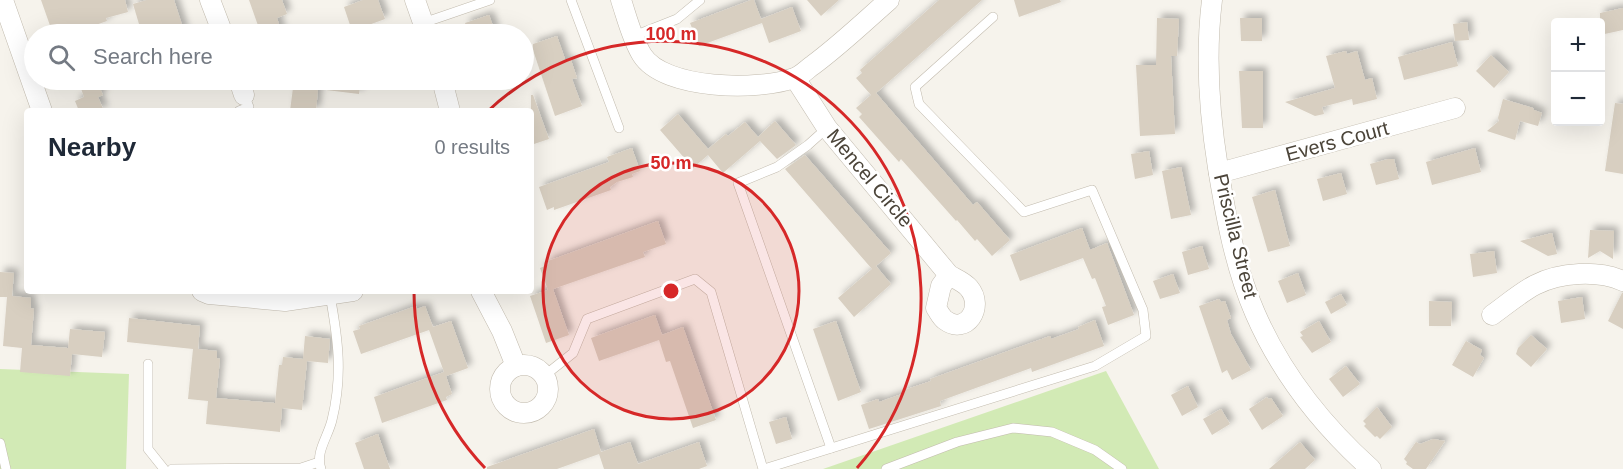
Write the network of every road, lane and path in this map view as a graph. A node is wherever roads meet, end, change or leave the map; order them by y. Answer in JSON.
{"nodes":[{"id":1,"x":3,"y":0,"type":"edge"},
{"id":2,"x":210,"y":0,"type":"edge"},
{"id":3,"x":415,"y":0,"type":"edge"},
{"id":4,"x":490,"y":0,"type":"edge"},
{"id":5,"x":571,"y":0,"type":"edge"},
{"id":6,"x":621,"y":0,"type":"edge"},
{"id":7,"x":700,"y":0,"type":"edge"},
{"id":8,"x":890,"y":0,"type":"edge"},
{"id":9,"x":1212,"y":0,"type":"edge"},
{"id":10,"x":993,"y":17,"type":"dead end"},
{"id":11,"x":218,"y":24,"type":"edge"},
{"id":12,"x":423,"y":24,"type":"edge"},
{"id":13,"x":436,"y":24,"type":"edge"},
{"id":14,"x":634,"y":36,"type":"junction"},
{"id":15,"x":24,"y":60,"type":"edge"},
{"id":16,"x":795,"y":78,"type":"junction"},
{"id":17,"x":35,"y":90,"type":"edge"},
{"id":18,"x":445,"y":90,"type":"edge"},
{"id":19,"x":41,"y":108,"type":"edge"},
{"id":20,"x":449,"y":108,"type":"edge"},
{"id":21,"x":1455,"y":108,"type":"dead end"},
{"id":22,"x":619,"y":128,"type":"dead end"},
{"id":23,"x":827,"y":128,"type":"junction"},
{"id":24,"x":1219,"y":174,"type":"junction"},
{"id":25,"x":949,"y":275,"type":"dead end"},
{"id":26,"x":1623,"y":281,"type":"edge"},
{"id":27,"x":209,"y":294,"type":"edge"},
{"id":28,"x":336,"y":294,"type":"edge"},
{"id":29,"x":483,"y":294,"type":"edge"},
{"id":30,"x":330,"y":295,"type":"junction"},
{"id":31,"x":1492,"y":315,"type":"dead end"},
{"id":32,"x":148,"y":364,"type":"dead end"},
{"id":33,"x":516,"y":366,"type":"junction"},
{"id":34,"x":544,"y":376,"type":"junction"},
{"id":35,"x":0,"y":443,"type":"edge"},
{"id":36,"x":831,"y":448,"type":"junction"},
{"id":37,"x":320,"y":465,"type":"edge"},
{"id":38,"x":6,"y":469,"type":"edge"},
{"id":39,"x":164,"y":469,"type":"edge"},
{"id":40,"x":172,"y":469,"type":"edge"},
{"id":41,"x":764,"y":469,"type":"edge"},
{"id":42,"x":886,"y":469,"type":"edge"},
{"id":43,"x":1122,"y":469,"type":"edge"},
{"id":44,"x":1371,"y":469,"type":"edge"}],
"edges":[{"from":1,"to":15,"type":"street"},
{"from":2,"to":11,"type":"street"},
{"from":3,"to":12,"type":"street"},
{"from":4,"to":13,"type":"lane"},
{"from":5,"to":22,"type":"lane"},
{"from":6,"to":14,"type":"street"},
{"from":7,"to":14,"type":"lane"},
{"from":8,"to":16,"type":"street"},
{"from":9,"to":24,"type":"street","name":"Priscilla Street"},
{"from":10,"to":36,"type":"lane"},
{"from":14,"to":16,"type":"street"},
{"from":16,"to":23,"type":"street","name":"Mencel Circle"},
{"from":17,"to":19,"type":"street"},
{"from":18,"to":20,"type":"street"},
{"from":21,"to":24,"type":"street","name":"Evers Court"},
{"from":23,"to":25,"type":"street","name":"Mencel Circle"},
{"from":23,"to":36,"type":"lane"},
{"from":24,"to":44,"type":"street","name":"Priscilla Street"},
{"from":26,"to":31,"type":"street"},
{"from":27,"to":30,"type":"street"},
{"from":28,"to":30,"type":"street"},
{"from":29,"to":33,"type":"street"},
{"from":30,"to":37,"type":"lane"},
{"from":32,"to":39,"type":"lane"},
{"from":33,"to":34,"type":"street"},
{"from":33,"to":34,"type":"street"},
{"from":34,"to":41,"type":"lane"},
{"from":35,"to":38,"type":"lane"},
{"from":36,"to":41,"type":"lane"},
{"from":37,"to":40,"type":"lane"},
{"from":42,"to":43,"type":"lane"}]}
